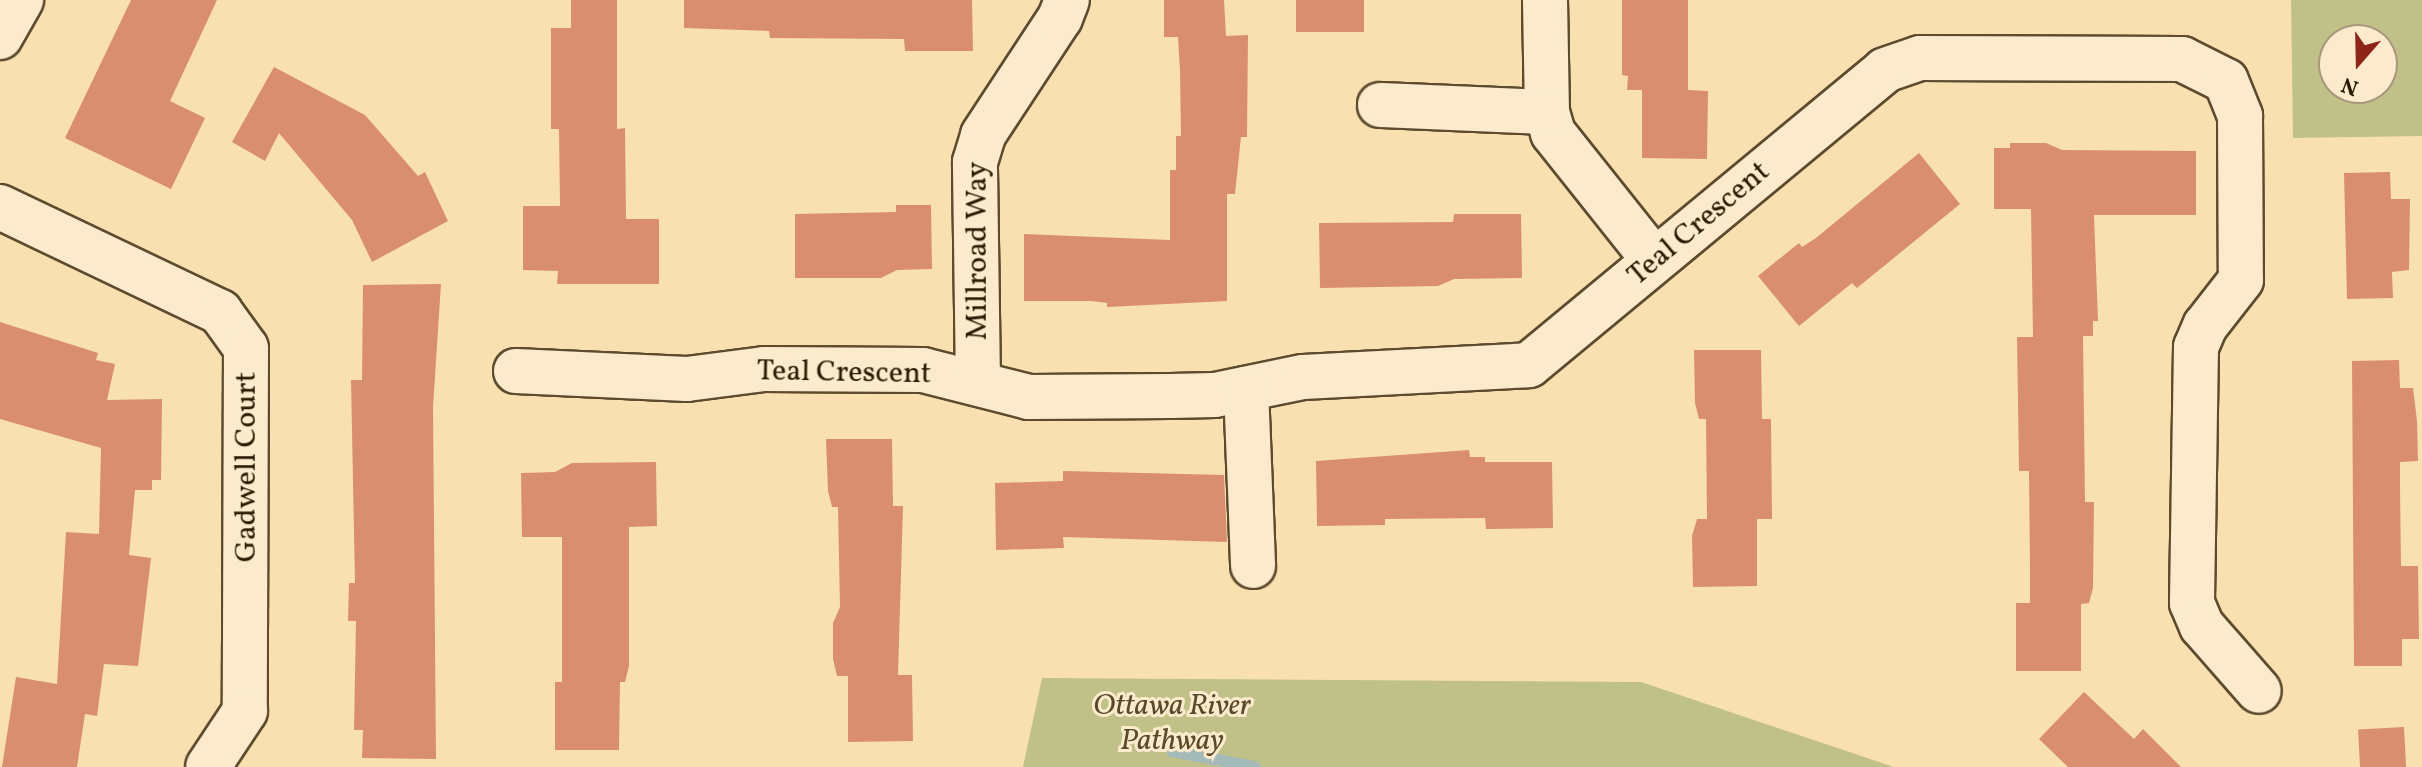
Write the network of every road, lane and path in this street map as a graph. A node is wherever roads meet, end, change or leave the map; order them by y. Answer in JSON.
{"nodes":[{"id":1,"x":21,"y":0,"type":"edge"},
{"id":2,"x":1067,"y":0,"type":"edge"},
{"id":3,"x":1545,"y":0,"type":"edge"},
{"id":4,"x":0,"y":37,"type":"edge"},
{"id":5,"x":1380,"y":105,"type":"dead end"},
{"id":6,"x":1547,"y":112,"type":"junction"},
{"id":7,"x":0,"y":207,"type":"edge"},
{"id":8,"x":1654,"y":260,"type":"junction"},
{"id":9,"x":516,"y":371,"type":"dead end"},
{"id":10,"x":978,"y":383,"type":"junction"},
{"id":11,"x":1246,"y":389,"type":"junction"},
{"id":12,"x":1253,"y":566,"type":"dead end"},
{"id":13,"x":2259,"y":691,"type":"dead end"},
{"id":14,"x":208,"y":767,"type":"edge"}],
"edges":[{"from":1,"to":4,"type":"street"},
{"from":2,"to":10,"type":"street","name":"Millroad Way"},
{"from":3,"to":6,"type":"street"},
{"from":5,"to":6,"type":"street"},
{"from":6,"to":8,"type":"street"},
{"from":7,"to":14,"type":"street","name":"Gadwell Court"},
{"from":8,"to":11,"type":"street","name":"Teal Crescent"},
{"from":8,"to":13,"type":"street","name":"Teal Crescent"},
{"from":9,"to":10,"type":"street","name":"Teal Crescent"},
{"from":10,"to":11,"type":"street","name":"Teal Crescent"},
{"from":11,"to":12,"type":"street"}]}
